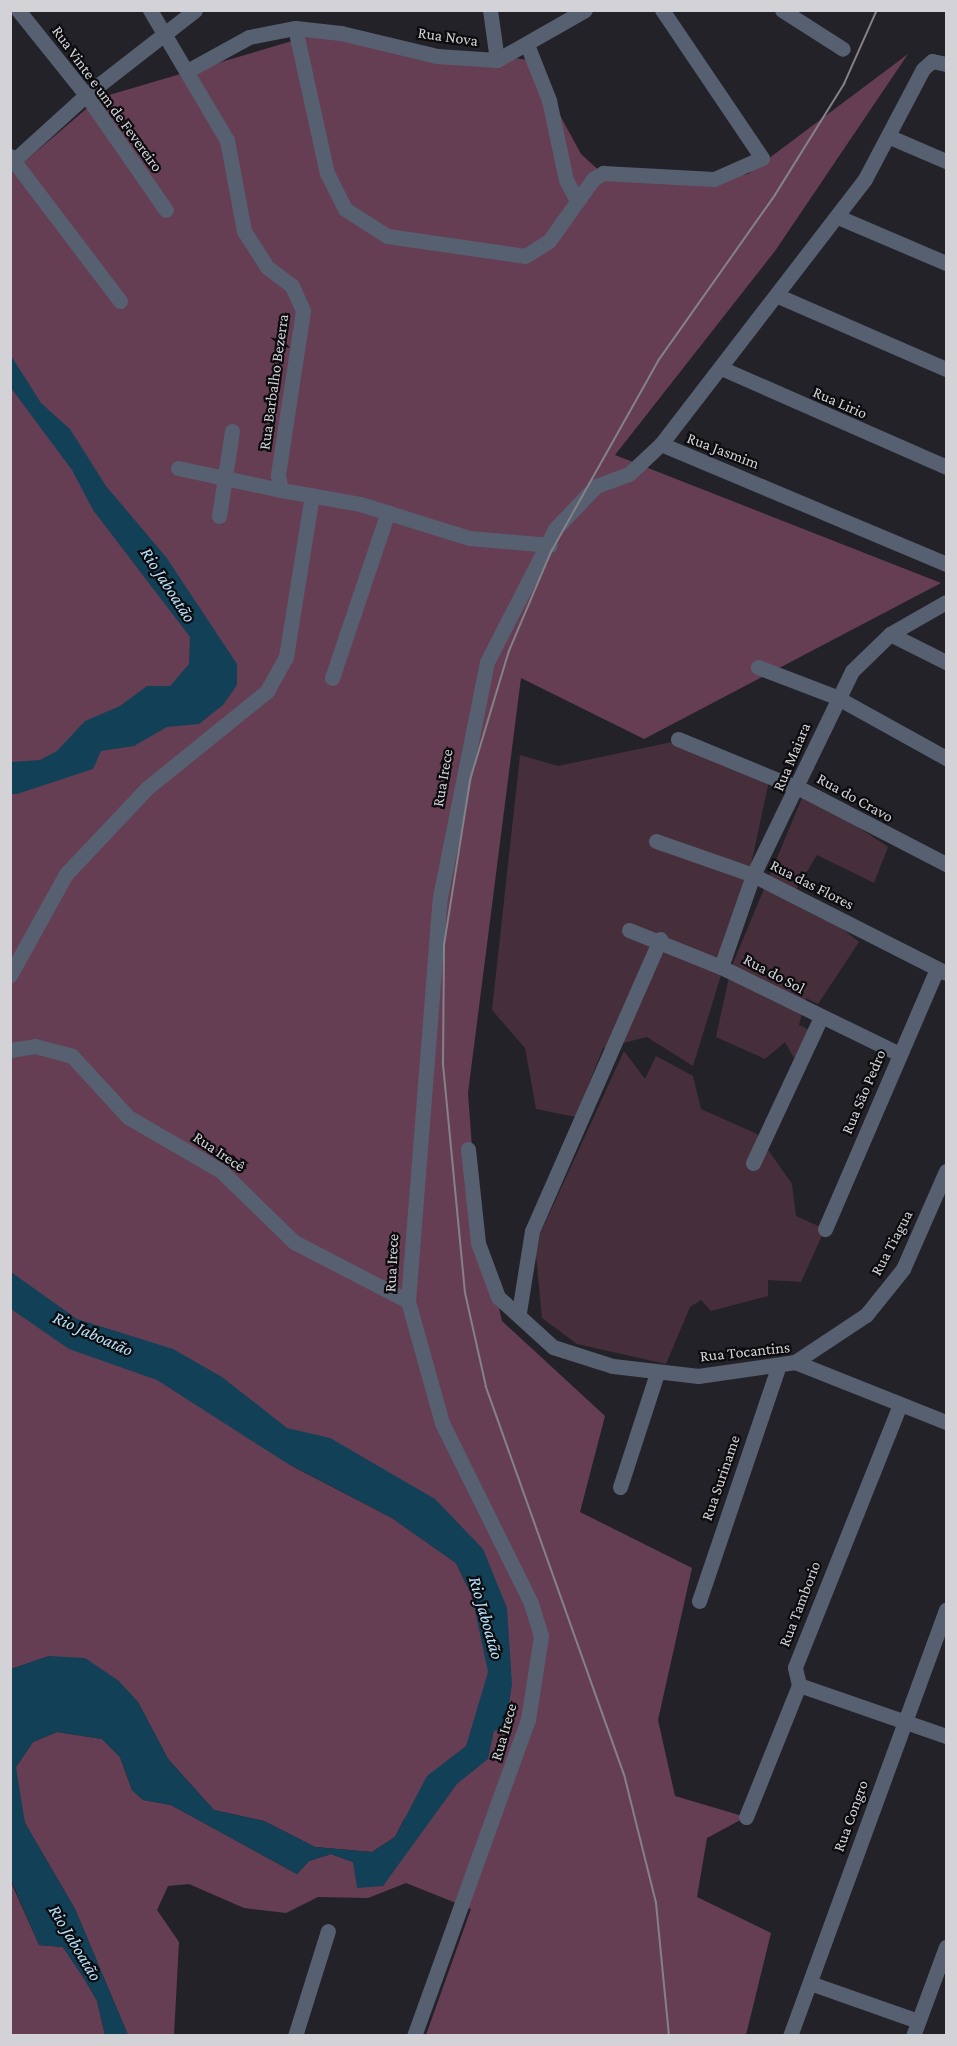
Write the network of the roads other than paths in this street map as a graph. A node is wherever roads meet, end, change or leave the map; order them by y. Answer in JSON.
{"nodes":[{"id":1,"x":18,"y":10,"type":"edge"},
{"id":2,"x":150,"y":10,"type":"edge"},
{"id":3,"x":195,"y":10,"type":"edge"},
{"id":4,"x":490,"y":10,"type":"edge"},
{"id":5,"x":585,"y":10,"type":"edge"},
{"id":6,"x":662,"y":10,"type":"edge"},
{"id":7,"x":782,"y":10,"type":"edge"},
{"id":8,"x":294,"y":28,"type":"junction"},
{"id":9,"x":167,"y":34,"type":"junction"},
{"id":10,"x":528,"y":47,"type":"junction"},
{"id":11,"x":843,"y":50,"type":"dead end"},
{"id":12,"x":497,"y":60,"type":"junction"},
{"id":13,"x":939,"y":62,"type":"edge"},
{"id":14,"x":187,"y":71,"type":"junction"},
{"id":15,"x":86,"y":95,"type":"junction"},
{"id":16,"x":890,"y":137,"type":"junction"},
{"id":17,"x":12,"y":160,"type":"edge"},
{"id":18,"x":946,"y":161,"type":"edge"},
{"id":19,"x":577,"y":201,"type":"junction"},
{"id":20,"x":166,"y":210,"type":"dead end"},
{"id":21,"x":838,"y":217,"type":"junction"},
{"id":22,"x":946,"y":262,"type":"edge"},
{"id":23,"x":776,"y":295,"type":"junction"},
{"id":24,"x":120,"y":301,"type":"dead end"},
{"id":25,"x":721,"y":368,"type":"junction"},
{"id":26,"x":946,"y":369,"type":"edge"},
{"id":27,"x":232,"y":431,"type":"dead end"},
{"id":28,"x":661,"y":444,"type":"junction"},
{"id":29,"x":946,"y":467,"type":"edge"},
{"id":30,"x":178,"y":468,"type":"dead end"},
{"id":31,"x":227,"y":477,"type":"junction"},
{"id":32,"x":281,"y":490,"type":"junction"},
{"id":33,"x":312,"y":495,"type":"junction"},
{"id":34,"x":388,"y":512,"type":"junction"},
{"id":35,"x":219,"y":516,"type":"dead end"},
{"id":36,"x":550,"y":545,"type":"junction"},
{"id":37,"x":946,"y":564,"type":"edge"},
{"id":38,"x":946,"y":602,"type":"edge"},
{"id":39,"x":890,"y":634,"type":"junction"},
{"id":40,"x":946,"y":662,"type":"edge"},
{"id":41,"x":758,"y":667,"type":"dead end"},
{"id":42,"x":332,"y":678,"type":"dead end"},
{"id":43,"x":836,"y":697,"type":"junction"},
{"id":44,"x":678,"y":739,"type":"dead end"},
{"id":45,"x":946,"y":758,"type":"edge"},
{"id":46,"x":799,"y":788,"type":"junction"},
{"id":47,"x":656,"y":841,"type":"dead end"},
{"id":48,"x":946,"y":864,"type":"edge"},
{"id":49,"x":753,"y":875,"type":"junction"},
{"id":50,"x":629,"y":930,"type":"dead end"},
{"id":51,"x":660,"y":939,"type":"junction"},
{"id":52,"x":721,"y":967,"type":"junction"},
{"id":53,"x":942,"y":971,"type":"edge"},
{"id":54,"x":10,"y":975,"type":"edge"},
{"id":55,"x":820,"y":1019,"type":"junction"},
{"id":56,"x":10,"y":1050,"type":"edge"},
{"id":57,"x":899,"y":1054,"type":"junction"},
{"id":58,"x":468,"y":1149,"type":"dead end"},
{"id":59,"x":753,"y":1163,"type":"dead end"},
{"id":60,"x":946,"y":1171,"type":"edge"},
{"id":61,"x":825,"y":1229,"type":"dead end"},
{"id":62,"x":408,"y":1301,"type":"junction"},
{"id":63,"x":519,"y":1312,"type":"junction"},
{"id":64,"x":795,"y":1362,"type":"junction"},
{"id":65,"x":778,"y":1367,"type":"junction"},
{"id":66,"x":657,"y":1373,"type":"junction"},
{"id":67,"x":900,"y":1405,"type":"junction"},
{"id":68,"x":946,"y":1422,"type":"edge"},
{"id":69,"x":620,"y":1487,"type":"dead end"},
{"id":70,"x":699,"y":1601,"type":"dead end"},
{"id":71,"x":946,"y":1610,"type":"edge"},
{"id":72,"x":799,"y":1685,"type":"junction"},
{"id":73,"x":904,"y":1721,"type":"junction"},
{"id":74,"x":946,"y":1736,"type":"edge"},
{"id":75,"x":746,"y":1817,"type":"dead end"},
{"id":76,"x":328,"y":1931,"type":"dead end"},
{"id":77,"x":946,"y":1947,"type":"edge"},
{"id":78,"x":810,"y":1983,"type":"junction"},
{"id":79,"x":915,"y":2028,"type":"edge"},
{"id":80,"x":295,"y":2036,"type":"edge"},
{"id":81,"x":414,"y":2036,"type":"edge"},
{"id":82,"x":790,"y":2036,"type":"edge"}],
"edges":[{"from":1,"to":15,"type":"street","name":"Rua Vinte e um de Fevereiro"},
{"from":2,"to":9,"type":"street","name":"Rua Barbalho Bezerra"},
{"from":3,"to":9,"type":"street"},
{"from":4,"to":12,"type":"street"},
{"from":5,"to":10,"type":"street","name":"Rua Nova"},
{"from":6,"to":19,"type":"street"},
{"from":7,"to":11,"type":"street"},
{"from":8,"to":12,"type":"street","name":"Rua Nova"},
{"from":8,"to":14,"type":"street","name":"Rua Nova"},
{"from":8,"to":19,"type":"street"},
{"from":9,"to":14,"type":"street","name":"Rua Barbalho Bezerra"},
{"from":9,"to":15,"type":"street"},
{"from":10,"to":12,"type":"street","name":"Rua Nova"},
{"from":10,"to":19,"type":"street"},
{"from":13,"to":16,"type":"street","name":"Rua Jasmim"},
{"from":14,"to":32,"type":"street","name":"Rua Barbalho Bezerra"},
{"from":15,"to":17,"type":"street"},
{"from":15,"to":20,"type":"street","name":"Rua Vinte e um de Fevereiro"},
{"from":16,"to":18,"type":"street"},
{"from":16,"to":21,"type":"street","name":"Rua Jasmim"},
{"from":17,"to":24,"type":"street"},
{"from":21,"to":22,"type":"street"},
{"from":21,"to":23,"type":"street","name":"Rua Jasmim"},
{"from":23,"to":25,"type":"street","name":"Rua Jasmim"},
{"from":23,"to":26,"type":"street"},
{"from":25,"to":28,"type":"street","name":"Rua Jasmim"},
{"from":25,"to":29,"type":"street","name":"Rua Lirio"},
{"from":27,"to":31,"type":"street"},
{"from":28,"to":36,"type":"street","name":"Rua Irece"},
{"from":28,"to":37,"type":"street","name":"Rua Jasmim"},
{"from":30,"to":31,"type":"street"},
{"from":31,"to":32,"type":"street"},
{"from":31,"to":35,"type":"street"},
{"from":32,"to":33,"type":"street"},
{"from":33,"to":34,"type":"street"},
{"from":33,"to":54,"type":"street"},
{"from":34,"to":36,"type":"street"},
{"from":34,"to":42,"type":"street"},
{"from":36,"to":62,"type":"street","name":"Rua Irece"},
{"from":38,"to":39,"type":"street","name":"Rua Maiara"},
{"from":39,"to":40,"type":"street"},
{"from":39,"to":43,"type":"street","name":"Rua Maiara"},
{"from":41,"to":43,"type":"street"},
{"from":43,"to":45,"type":"street"},
{"from":43,"to":46,"type":"street","name":"Rua Maiara"},
{"from":44,"to":46,"type":"street","name":"Rua do Cravo"},
{"from":46,"to":48,"type":"street","name":"Rua do Cravo"},
{"from":46,"to":49,"type":"street","name":"Rua Maiara"},
{"from":47,"to":49,"type":"street","name":"Rua das Flores"},
{"from":49,"to":52,"type":"street","name":"Rua Maiara"},
{"from":49,"to":53,"type":"street","name":"Rua das Flores"},
{"from":50,"to":51,"type":"street","name":"Rua do Sol"},
{"from":51,"to":52,"type":"street","name":"Rua do Sol"},
{"from":51,"to":63,"type":"street"},
{"from":52,"to":55,"type":"street","name":"Rua do Sol"},
{"from":53,"to":57,"type":"street","name":"Rua São Pedro"},
{"from":55,"to":57,"type":"street","name":"Rua do Sol"},
{"from":55,"to":59,"type":"street"},
{"from":56,"to":62,"type":"street","name":"Rua Irecê"},
{"from":57,"to":61,"type":"street","name":"Rua São Pedro"},
{"from":58,"to":63,"type":"street","name":"Rua Tocantins"},
{"from":60,"to":64,"type":"street","name":"Rua Tiagua"},
{"from":62,"to":81,"type":"street","name":"Rua Irece"},
{"from":63,"to":66,"type":"street","name":"Rua Tocantins"},
{"from":64,"to":65,"type":"street","name":"Rua Tocantins"},
{"from":64,"to":67,"type":"street","name":"Rua Tocantins"},
{"from":65,"to":66,"type":"street","name":"Rua Tocantins"},
{"from":65,"to":70,"type":"street","name":"Rua Suriname"},
{"from":66,"to":69,"type":"street"},
{"from":67,"to":68,"type":"street","name":"Rua Tocantins"},
{"from":67,"to":72,"type":"street","name":"Rua Tamborio"},
{"from":71,"to":73,"type":"street","name":"Rua Congro"},
{"from":72,"to":73,"type":"street"},
{"from":72,"to":75,"type":"street","name":"Rua Tamborio"},
{"from":73,"to":74,"type":"street"},
{"from":73,"to":78,"type":"street","name":"Rua Congro"},
{"from":76,"to":80,"type":"street"},
{"from":77,"to":79,"type":"street"},
{"from":78,"to":79,"type":"street"},
{"from":78,"to":82,"type":"street","name":"Rua Congro"}]}
